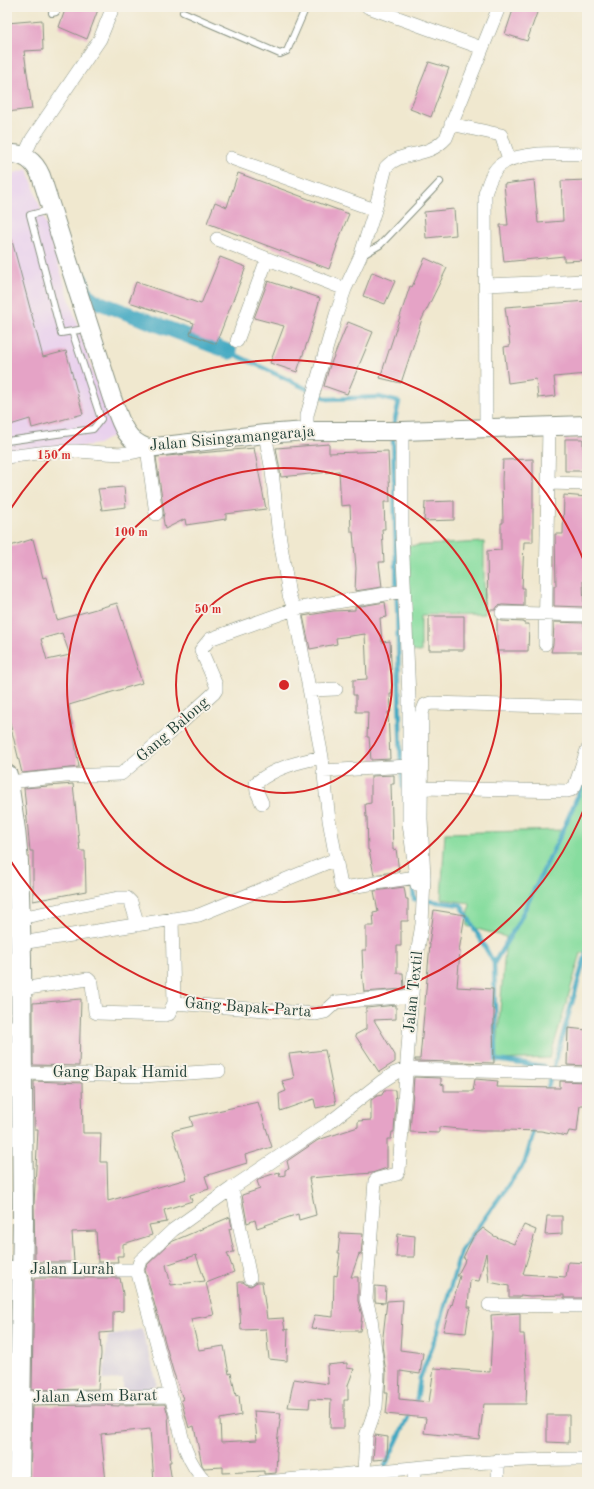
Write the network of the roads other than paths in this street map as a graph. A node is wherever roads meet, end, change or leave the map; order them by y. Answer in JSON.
{"nodes":[{"id":1,"x":59,"y":7,"type":"edge"},
{"id":2,"x":113,"y":7,"type":"edge"},
{"id":3,"x":306,"y":7,"type":"edge"},
{"id":4,"x":499,"y":7,"type":"edge"},
{"id":5,"x":371,"y":8,"type":"edge"},
{"id":6,"x":183,"y":12,"type":"dead end"},
{"id":7,"x":52,"y":13,"type":"dead end"},
{"id":8,"x":482,"y":48,"type":"junction"},
{"id":9,"x":451,"y":124,"type":"junction"},
{"id":10,"x":12,"y":151,"type":"edge"},
{"id":11,"x":587,"y":154,"type":"edge"},
{"id":12,"x":231,"y":158,"type":"dead end"},
{"id":13,"x":509,"y":159,"type":"junction"},
{"id":14,"x":440,"y":182,"type":"dead end"},
{"id":15,"x":52,"y":209,"type":"junction"},
{"id":16,"x":375,"y":210,"type":"junction"},
{"id":17,"x":217,"y":238,"type":"dead end"},
{"id":18,"x":360,"y":257,"type":"junction"},
{"id":19,"x":267,"y":259,"type":"junction"},
{"id":20,"x":587,"y":281,"type":"edge"},
{"id":21,"x":486,"y":285,"type":"junction"},
{"id":22,"x":345,"y":289,"type":"junction"},
{"id":23,"x":89,"y":327,"type":"junction"},
{"id":24,"x":72,"y":331,"type":"junction"},
{"id":25,"x":237,"y":341,"type":"dead end"},
{"id":26,"x":307,"y":423,"type":"junction"},
{"id":27,"x":587,"y":425,"type":"edge"},
{"id":28,"x":549,"y":427,"type":"junction"},
{"id":29,"x":486,"y":428,"type":"junction"},
{"id":30,"x":394,"y":431,"type":"junction"},
{"id":31,"x":266,"y":434,"type":"junction"},
{"id":32,"x":7,"y":441,"type":"edge"},
{"id":33,"x":147,"y":448,"type":"junction"},
{"id":34,"x":7,"y":457,"type":"edge"},
{"id":35,"x":548,"y":483,"type":"junction"},
{"id":36,"x":587,"y":484,"type":"edge"},
{"id":37,"x":156,"y":514,"type":"dead end"},
{"id":38,"x":404,"y":591,"type":"junction"},
{"id":39,"x":294,"y":609,"type":"junction"},
{"id":40,"x":502,"y":613,"type":"dead end"},
{"id":41,"x":545,"y":613,"type":"junction"},
{"id":42,"x":587,"y":615,"type":"edge"},
{"id":43,"x":545,"y":644,"type":"dead end"},
{"id":44,"x":336,"y":689,"type":"dead end"},
{"id":45,"x":310,"y":690,"type":"junction"},
{"id":46,"x":587,"y":707,"type":"edge"},
{"id":47,"x":587,"y":750,"type":"edge"},
{"id":48,"x":322,"y":758,"type":"junction"},
{"id":49,"x":408,"y":766,"type":"junction"},
{"id":50,"x":323,"y":771,"type":"junction"},
{"id":51,"x":8,"y":780,"type":"edge"},
{"id":52,"x":422,"y":788,"type":"junction"},
{"id":53,"x":262,"y":803,"type":"dead end"},
{"id":54,"x":336,"y":859,"type":"junction"},
{"id":55,"x":416,"y":877,"type":"junction"},
{"id":56,"x":422,"y":915,"type":"junction"},
{"id":57,"x":20,"y":918,"type":"junction"},
{"id":58,"x":172,"y":919,"type":"junction"},
{"id":59,"x":138,"y":924,"type":"junction"},
{"id":60,"x":20,"y":943,"type":"junction"},
{"id":61,"x":16,"y":986,"type":"edge"},
{"id":62,"x":412,"y":996,"type":"junction"},
{"id":63,"x":174,"y":1003,"type":"junction"},
{"id":64,"x":14,"y":1027,"type":"edge"},
{"id":65,"x":406,"y":1069,"type":"junction"},
{"id":66,"x":219,"y":1071,"type":"dead end"},
{"id":67,"x":22,"y":1073,"type":"junction"},
{"id":68,"x":587,"y":1074,"type":"edge"},
{"id":69,"x":232,"y":1188,"type":"junction"},
{"id":70,"x":15,"y":1270,"type":"edge"},
{"id":71,"x":137,"y":1270,"type":"junction"},
{"id":72,"x":250,"y":1278,"type":"dead end"},
{"id":73,"x":489,"y":1305,"type":"dead end"},
{"id":74,"x":587,"y":1306,"type":"edge"},
{"id":75,"x":170,"y":1396,"type":"junction"},
{"id":76,"x":14,"y":1398,"type":"edge"},
{"id":77,"x":587,"y":1459,"type":"edge"},
{"id":78,"x":498,"y":1460,"type":"junction"},
{"id":79,"x":414,"y":1468,"type":"junction"},
{"id":80,"x":364,"y":1472,"type":"junction"},
{"id":81,"x":318,"y":1480,"type":"edge"},
{"id":82,"x":19,"y":1482,"type":"edge"},
{"id":83,"x":208,"y":1482,"type":"edge"},
{"id":84,"x":262,"y":1482,"type":"edge"},
{"id":85,"x":414,"y":1482,"type":"edge"},
{"id":86,"x":498,"y":1482,"type":"edge"}],
"edges":[{"from":1,"to":7,"type":"lane"},
{"from":2,"to":10,"type":"street"},
{"from":3,"to":6,"type":"lane"},
{"from":4,"to":8,"type":"street"},
{"from":5,"to":8,"type":"street"},
{"from":8,"to":9,"type":"street"},
{"from":9,"to":13,"type":"street"},
{"from":9,"to":16,"type":"street"},
{"from":10,"to":15,"type":"main road","name":"Jalan Sisingamangaraja"},
{"from":11,"to":13,"type":"street"},
{"from":12,"to":16,"type":"street"},
{"from":13,"to":21,"type":"street"},
{"from":14,"to":18,"type":"lane"},
{"from":15,"to":23,"type":"main road","name":"Jalan Sisingamangaraja"},
{"from":15,"to":24,"type":"lane"},
{"from":16,"to":18,"type":"street"},
{"from":17,"to":19,"type":"street"},
{"from":18,"to":22,"type":"street"},
{"from":19,"to":22,"type":"street"},
{"from":19,"to":25,"type":"street"},
{"from":20,"to":21,"type":"street"},
{"from":21,"to":29,"type":"street"},
{"from":22,"to":26,"type":"street"},
{"from":23,"to":24,"type":"lane"},
{"from":23,"to":33,"type":"main road","name":"Jalan Sisingamangaraja"},
{"from":24,"to":32,"type":"lane"},
{"from":26,"to":30,"type":"main road","name":"Jalan Sisingamangaraja"},
{"from":26,"to":31,"type":"main road","name":"Jalan Sisingamangaraja"},
{"from":27,"to":28,"type":"main road","name":"Jalan Sisingamangaraja"},
{"from":28,"to":29,"type":"main road","name":"Jalan Sisingamangaraja"},
{"from":28,"to":35,"type":"street"},
{"from":29,"to":30,"type":"main road","name":"Jalan Sisingamangaraja"},
{"from":30,"to":38,"type":"street"},
{"from":31,"to":33,"type":"main road","name":"Jalan Sisingamangaraja"},
{"from":31,"to":39,"type":"street"},
{"from":33,"to":34,"type":"street"},
{"from":33,"to":37,"type":"street"},
{"from":35,"to":36,"type":"street"},
{"from":35,"to":41,"type":"street"},
{"from":38,"to":39,"type":"street"},
{"from":38,"to":49,"type":"street"},
{"from":39,"to":45,"type":"street"},
{"from":39,"to":51,"type":"street","name":"Gang Balong"},
{"from":40,"to":41,"type":"street"},
{"from":41,"to":42,"type":"street"},
{"from":41,"to":43,"type":"street"},
{"from":44,"to":45,"type":"street"},
{"from":45,"to":48,"type":"street"},
{"from":46,"to":52,"type":"street","name":"Jalan Textil"},
{"from":47,"to":52,"type":"street"},
{"from":48,"to":50,"type":"street"},
{"from":48,"to":53,"type":"street"},
{"from":49,"to":50,"type":"street"},
{"from":49,"to":55,"type":"street"},
{"from":50,"to":54,"type":"street"},
{"from":51,"to":57,"type":"main road"},
{"from":52,"to":56,"type":"street","name":"Jalan Textil"},
{"from":54,"to":55,"type":"street"},
{"from":54,"to":58,"type":"street"},
{"from":55,"to":56,"type":"street"},
{"from":56,"to":62,"type":"street","name":"Jalan Textil"},
{"from":57,"to":59,"type":"street"},
{"from":57,"to":60,"type":"main road"},
{"from":58,"to":59,"type":"street"},
{"from":58,"to":63,"type":"street"},
{"from":59,"to":60,"type":"street"},
{"from":60,"to":61,"type":"main road"},
{"from":61,"to":63,"type":"street","name":"Gang Bapak Parta"},
{"from":61,"to":64,"type":"main road"},
{"from":62,"to":63,"type":"street","name":"Gang Bapak Parta"},
{"from":62,"to":65,"type":"street","name":"Jalan Textil"},
{"from":64,"to":67,"type":"main road"},
{"from":65,"to":68,"type":"street"},
{"from":65,"to":69,"type":"street"},
{"from":65,"to":80,"type":"street","name":"Jalan Textil"},
{"from":66,"to":67,"type":"street","name":"Gang Bapak Hamid"},
{"from":67,"to":70,"type":"main road"},
{"from":69,"to":71,"type":"street"},
{"from":69,"to":72,"type":"street"},
{"from":70,"to":71,"type":"street","name":"Jalan Lurah"},
{"from":70,"to":76,"type":"main road"},
{"from":71,"to":75,"type":"street"},
{"from":73,"to":74,"type":"street"},
{"from":75,"to":76,"type":"street","name":"Jalan Asem Barat"},
{"from":75,"to":83,"type":"street"},
{"from":76,"to":82,"type":"main road"},
{"from":77,"to":78,"type":"street"},
{"from":78,"to":79,"type":"street"},
{"from":78,"to":86,"type":"street"},
{"from":79,"to":80,"type":"street"},
{"from":79,"to":85,"type":"street"},
{"from":80,"to":81,"type":"street"},
{"from":81,"to":84,"type":"street"}]}
